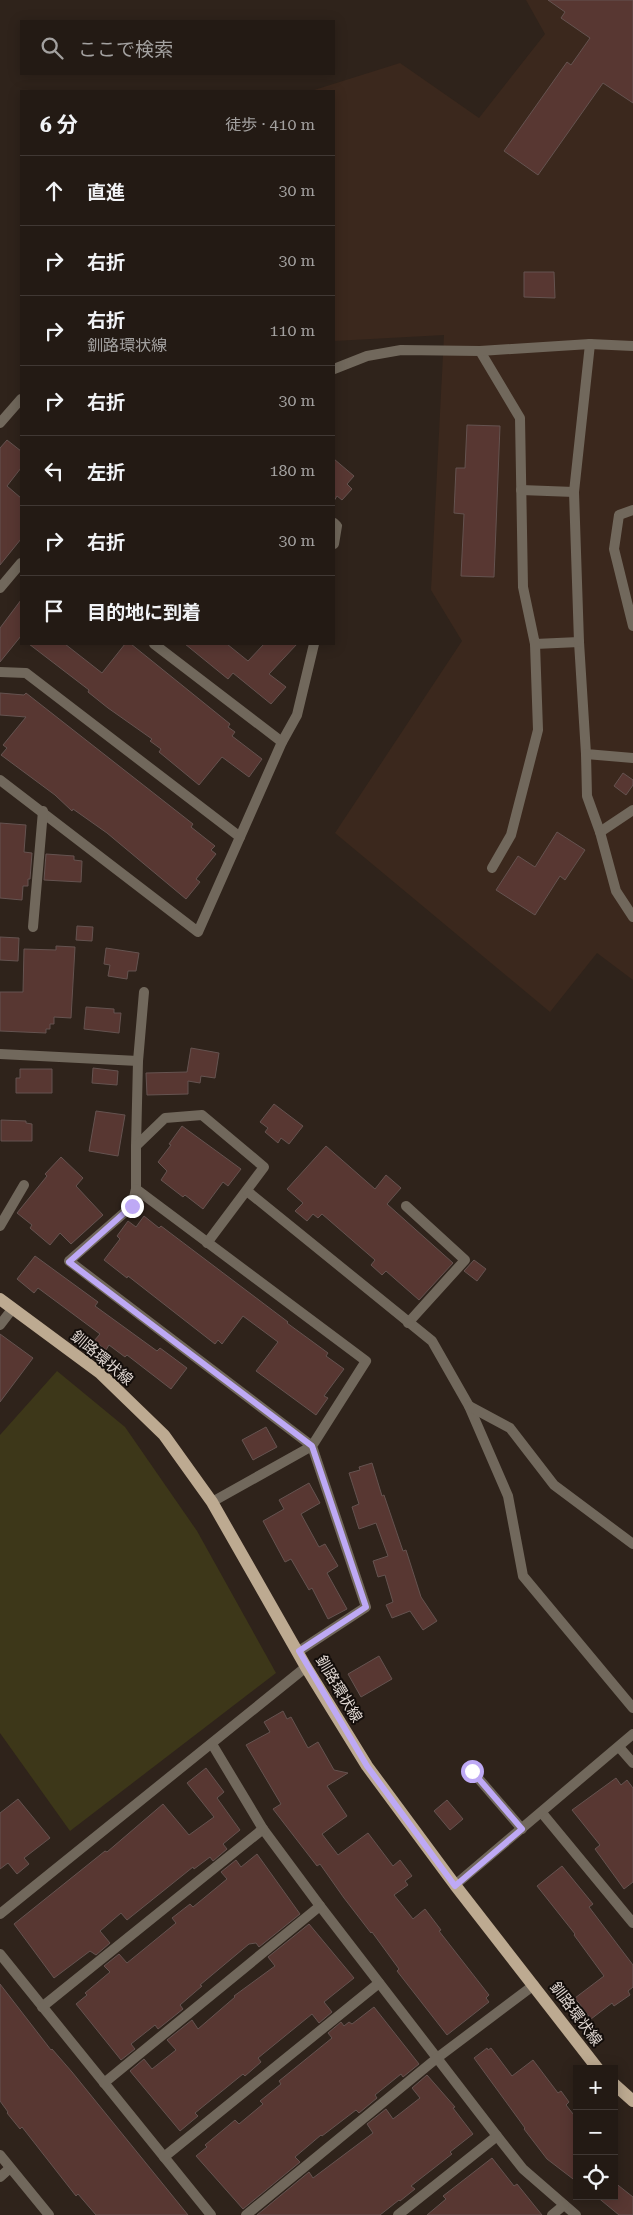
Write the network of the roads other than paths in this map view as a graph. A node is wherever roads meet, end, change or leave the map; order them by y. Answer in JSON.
{"nodes":[{"id":1,"x":590,"y":344,"type":"junction"},
{"id":2,"x":633,"y":346,"type":"edge"},
{"id":3,"x":480,"y":351,"type":"junction"},
{"id":4,"x":335,"y":369,"type":"edge"},
{"id":5,"x":20,"y":400,"type":"edge"},
{"id":6,"x":0,"y":423,"type":"edge"},
{"id":7,"x":521,"y":490,"type":"junction"},
{"id":8,"x":574,"y":492,"type":"junction"},
{"id":9,"x":633,"y":510,"type":"edge"},
{"id":10,"x":335,"y":524,"type":"edge"},
{"id":11,"x":335,"y":538,"type":"edge"},
{"id":12,"x":20,"y":564,"type":"edge"},
{"id":13,"x":0,"y":588,"type":"edge"},
{"id":14,"x":633,"y":626,"type":"edge"},
{"id":15,"x":579,"y":642,"type":"junction"},
{"id":16,"x":535,"y":644,"type":"junction"},
{"id":17,"x":155,"y":645,"type":"edge"},
{"id":18,"x":314,"y":645,"type":"edge"},
{"id":19,"x":0,"y":672,"type":"edge"},
{"id":20,"x":282,"y":742,"type":"junction"},
{"id":21,"x":586,"y":754,"type":"junction"},
{"id":22,"x":633,"y":758,"type":"edge"},
{"id":23,"x":0,"y":780,"type":"edge"},
{"id":24,"x":633,"y":810,"type":"edge"},
{"id":25,"x":43,"y":811,"type":"junction"},
{"id":26,"x":600,"y":832,"type":"junction"},
{"id":27,"x":240,"y":837,"type":"junction"},
{"id":28,"x":492,"y":868,"type":"dead end"},
{"id":29,"x":633,"y":917,"type":"edge"},
{"id":30,"x":33,"y":927,"type":"dead end"},
{"id":31,"x":144,"y":992,"type":"dead end"},
{"id":32,"x":0,"y":1054,"type":"edge"},
{"id":33,"x":138,"y":1061,"type":"junction"},
{"id":34,"x":136,"y":1146,"type":"junction"},
{"id":35,"x":24,"y":1185,"type":"dead end"},
{"id":36,"x":136,"y":1189,"type":"junction"},
{"id":37,"x":247,"y":1191,"type":"junction"},
{"id":38,"x":406,"y":1206,"type":"dead end"},
{"id":39,"x":0,"y":1226,"type":"edge"},
{"id":40,"x":206,"y":1243,"type":"junction"},
{"id":41,"x":0,"y":1300,"type":"edge"},
{"id":42,"x":13,"y":1308,"type":"junction"},
{"id":43,"x":408,"y":1323,"type":"junction"},
{"id":44,"x":0,"y":1325,"type":"edge"},
{"id":45,"x":469,"y":1406,"type":"junction"},
{"id":46,"x":312,"y":1446,"type":"junction"},
{"id":47,"x":212,"y":1502,"type":"junction"},
{"id":48,"x":633,"y":1544,"type":"edge"},
{"id":49,"x":299,"y":1651,"type":"junction"},
{"id":50,"x":306,"y":1666,"type":"junction"},
{"id":51,"x":633,"y":1708,"type":"edge"},
{"id":52,"x":633,"y":1734,"type":"edge"},
{"id":53,"x":212,"y":1744,"type":"junction"},
{"id":54,"x":619,"y":1747,"type":"junction"},
{"id":55,"x":633,"y":1763,"type":"edge"},
{"id":56,"x":472,"y":1771,"type":"dead end"},
{"id":57,"x":542,"y":1813,"type":"junction"},
{"id":58,"x":263,"y":1829,"type":"junction"},
{"id":59,"x":522,"y":1829,"type":"junction"},
{"id":60,"x":455,"y":1886,"type":"junction"},
{"id":61,"x":320,"y":1906,"type":"junction"},
{"id":62,"x":0,"y":1914,"type":"edge"},
{"id":63,"x":633,"y":1922,"type":"edge"},
{"id":64,"x":0,"y":1954,"type":"edge"},
{"id":65,"x":379,"y":1983,"type":"junction"},
{"id":66,"x":534,"y":1985,"type":"junction"},
{"id":67,"x":42,"y":2007,"type":"junction"},
{"id":68,"x":437,"y":2058,"type":"junction"},
{"id":69,"x":595,"y":2065,"type":"edge"},
{"id":70,"x":104,"y":2083,"type":"junction"},
{"id":71,"x":618,"y":2088,"type":"edge"},
{"id":72,"x":633,"y":2101,"type":"edge"},
{"id":73,"x":497,"y":2136,"type":"junction"},
{"id":74,"x":0,"y":2155,"type":"edge"},
{"id":75,"x":164,"y":2158,"type":"junction"},
{"id":76,"x":10,"y":2168,"type":"junction"},
{"id":77,"x":0,"y":2177,"type":"edge"},
{"id":78,"x":564,"y":2206,"type":"junction"},
{"id":79,"x":49,"y":2215,"type":"edge"},
{"id":80,"x":211,"y":2215,"type":"edge"},
{"id":81,"x":246,"y":2215,"type":"edge"},
{"id":82,"x":398,"y":2215,"type":"edge"},
{"id":83,"x":552,"y":2215,"type":"edge"},
{"id":84,"x":576,"y":2215,"type":"edge"}],
"edges":[{"from":1,"to":2,"type":"street"},
{"from":1,"to":3,"type":"street"},
{"from":1,"to":8,"type":"street"},
{"from":3,"to":4,"type":"street"},
{"from":3,"to":7,"type":"street"},
{"from":5,"to":6,"type":"street"},
{"from":7,"to":8,"type":"street"},
{"from":7,"to":16,"type":"street"},
{"from":8,"to":15,"type":"street"},
{"from":9,"to":14,"type":"street"},
{"from":10,"to":11,"type":"street"},
{"from":12,"to":13,"type":"street"},
{"from":15,"to":16,"type":"street"},
{"from":15,"to":21,"type":"street"},
{"from":16,"to":28,"type":"street"},
{"from":17,"to":20,"type":"street"},
{"from":18,"to":20,"type":"street"},
{"from":19,"to":27,"type":"street"},
{"from":20,"to":27,"type":"street"},
{"from":21,"to":22,"type":"street"},
{"from":21,"to":26,"type":"street"},
{"from":23,"to":25,"type":"street"},
{"from":24,"to":26,"type":"street"},
{"from":25,"to":27,"type":"street"},
{"from":25,"to":30,"type":"street"},
{"from":26,"to":29,"type":"street"},
{"from":31,"to":33,"type":"street"},
{"from":32,"to":33,"type":"street"},
{"from":33,"to":34,"type":"street"},
{"from":34,"to":36,"type":"street"},
{"from":34,"to":37,"type":"street"},
{"from":35,"to":39,"type":"street"},
{"from":36,"to":40,"type":"street"},
{"from":36,"to":46,"type":"street"},
{"from":37,"to":40,"type":"street"},
{"from":37,"to":43,"type":"street"},
{"from":38,"to":43,"type":"street"},
{"from":40,"to":46,"type":"street"},
{"from":41,"to":42,"type":"main road","name":"釧路環状線"},
{"from":42,"to":44,"type":"street"},
{"from":42,"to":47,"type":"main road","name":"釧路環状線"},
{"from":43,"to":45,"type":"street"},
{"from":45,"to":48,"type":"street"},
{"from":45,"to":51,"type":"street"},
{"from":46,"to":47,"type":"street"},
{"from":46,"to":49,"type":"street"},
{"from":47,"to":49,"type":"main road","name":"釧路環状線"},
{"from":49,"to":50,"type":"main road","name":"釧路環状線"},
{"from":50,"to":53,"type":"street"},
{"from":50,"to":60,"type":"main road","name":"釧路環状線"},
{"from":52,"to":54,"type":"street"},
{"from":53,"to":58,"type":"street"},
{"from":53,"to":62,"type":"street"},
{"from":54,"to":55,"type":"street"},
{"from":54,"to":57,"type":"street"},
{"from":56,"to":59,"type":"street"},
{"from":57,"to":59,"type":"street"},
{"from":57,"to":63,"type":"street"},
{"from":58,"to":61,"type":"street"},
{"from":58,"to":67,"type":"street"},
{"from":59,"to":60,"type":"street"},
{"from":60,"to":66,"type":"main road","name":"釧路環状線"},
{"from":61,"to":65,"type":"street"},
{"from":61,"to":70,"type":"street"},
{"from":64,"to":67,"type":"street"},
{"from":65,"to":68,"type":"street"},
{"from":65,"to":75,"type":"street"},
{"from":66,"to":68,"type":"street"},
{"from":66,"to":69,"type":"main road","name":"釧路環状線"},
{"from":67,"to":70,"type":"street"},
{"from":68,"to":73,"type":"street"},
{"from":68,"to":81,"type":"street"},
{"from":70,"to":75,"type":"street"},
{"from":71,"to":72,"type":"main road"},
{"from":73,"to":78,"type":"street"},
{"from":73,"to":82,"type":"street"},
{"from":74,"to":76,"type":"street"},
{"from":75,"to":80,"type":"street"},
{"from":76,"to":77,"type":"street"},
{"from":76,"to":79,"type":"street"},
{"from":78,"to":83,"type":"street"},
{"from":78,"to":84,"type":"street"}]}
